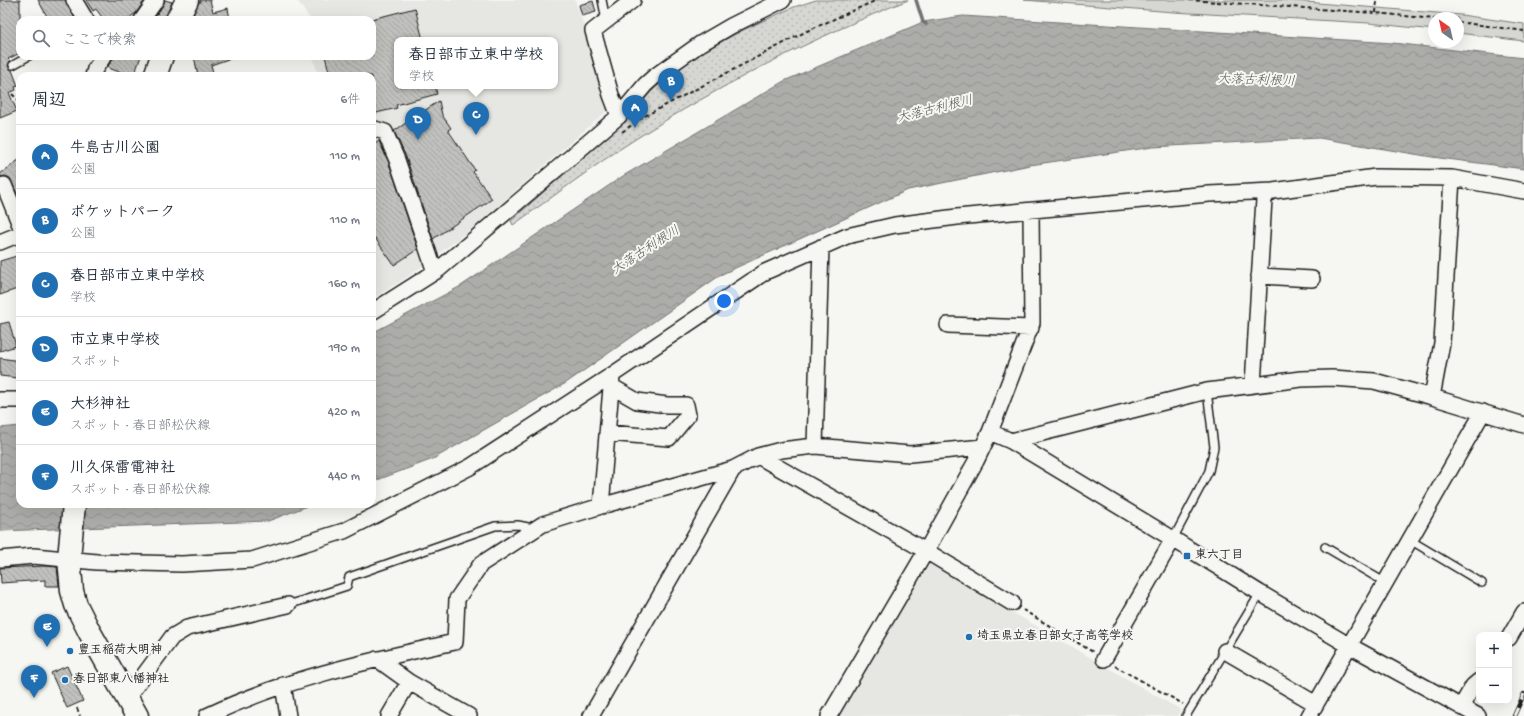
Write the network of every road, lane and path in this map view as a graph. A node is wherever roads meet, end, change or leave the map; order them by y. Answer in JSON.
{"nodes":[{"id":1,"x":74,"y":0,"type":"edge"},
{"id":2,"x":156,"y":0,"type":"edge"},
{"id":3,"x":187,"y":0,"type":"edge"},
{"id":4,"x":602,"y":0,"type":"edge"},
{"id":5,"x":633,"y":0,"type":"edge"},
{"id":6,"x":783,"y":0,"type":"edge"},
{"id":7,"x":877,"y":0,"type":"edge"},
{"id":8,"x":1189,"y":0,"type":"edge"},
{"id":9,"x":1377,"y":0,"type":"edge"},
{"id":10,"x":1229,"y":1,"type":"edge"},
{"id":11,"x":1234,"y":1,"type":"edge"},
{"id":12,"x":1376,"y":13,"type":"junction"},
{"id":13,"x":84,"y":16,"type":"edge"},
{"id":14,"x":145,"y":16,"type":"edge"},
{"id":15,"x":179,"y":16,"type":"edge"},
{"id":16,"x":1428,"y":18,"type":"edge"},
{"id":17,"x":606,"y":20,"type":"junction"},
{"id":18,"x":1464,"y":23,"type":"edge"},
{"id":19,"x":1524,"y":31,"type":"edge"},
{"id":20,"x":22,"y":60,"type":"edge"},
{"id":21,"x":101,"y":60,"type":"edge"},
{"id":22,"x":161,"y":60,"type":"edge"},
{"id":23,"x":13,"y":65,"type":"dead end"},
{"id":24,"x":94,"y":72,"type":"edge"},
{"id":25,"x":156,"y":72,"type":"edge"},
{"id":26,"x":12,"y":94,"type":"dead end"},
{"id":27,"x":16,"y":98,"type":"edge"},
{"id":28,"x":619,"y":116,"type":"junction"},
{"id":29,"x":376,"y":129,"type":"edge"},
{"id":30,"x":620,"y":134,"type":"dead end"},
{"id":31,"x":1452,"y":178,"type":"junction"},
{"id":32,"x":4,"y":185,"type":"dead end"},
{"id":33,"x":1524,"y":191,"type":"edge"},
{"id":34,"x":1269,"y":192,"type":"junction"},
{"id":35,"x":1031,"y":210,"type":"junction"},
{"id":36,"x":16,"y":215,"type":"edge"},
{"id":37,"x":16,"y":236,"type":"edge"},
{"id":38,"x":0,"y":242,"type":"edge"},
{"id":39,"x":821,"y":247,"type":"junction"},
{"id":40,"x":435,"y":272,"type":"junction"},
{"id":41,"x":1259,"y":276,"type":"junction"},
{"id":42,"x":1312,"y":279,"type":"dead end"},
{"id":43,"x":376,"y":310,"type":"edge"},
{"id":44,"x":948,"y":325,"type":"dead end"},
{"id":45,"x":1031,"y":328,"type":"junction"},
{"id":46,"x":612,"y":381,"type":"junction"},
{"id":47,"x":1253,"y":385,"type":"junction"},
{"id":48,"x":1207,"y":391,"type":"junction"},
{"id":49,"x":1432,"y":397,"type":"junction"},
{"id":50,"x":0,"y":400,"type":"edge"},
{"id":51,"x":16,"y":400,"type":"edge"},
{"id":52,"x":1483,"y":412,"type":"junction"},
{"id":53,"x":1524,"y":425,"type":"edge"},
{"id":54,"x":990,"y":432,"type":"junction"},
{"id":55,"x":607,"y":433,"type":"junction"},
{"id":56,"x":1011,"y":441,"type":"junction"},
{"id":57,"x":815,"y":446,"type":"junction"},
{"id":58,"x":983,"y":447,"type":"junction"},
{"id":59,"x":758,"y":456,"type":"junction"},
{"id":60,"x":733,"y":468,"type":"junction"},
{"id":61,"x":601,"y":506,"type":"junction"},
{"id":62,"x":74,"y":508,"type":"edge"},
{"id":63,"x":536,"y":529,"type":"junction"},
{"id":64,"x":1173,"y":538,"type":"junction"},
{"id":65,"x":1410,"y":540,"type":"junction"},
{"id":66,"x":1325,"y":547,"type":"dead end"},
{"id":67,"x":926,"y":551,"type":"junction"},
{"id":68,"x":69,"y":554,"type":"junction"},
{"id":69,"x":0,"y":559,"type":"edge"},
{"id":70,"x":1386,"y":583,"type":"junction"},
{"id":71,"x":1482,"y":583,"type":"dead end"},
{"id":72,"x":1260,"y":593,"type":"junction"},
{"id":73,"x":1012,"y":603,"type":"dead end"},
{"id":74,"x":288,"y":605,"type":"joint"},
{"id":75,"x":1524,"y":612,"type":"edge"},
{"id":76,"x":1512,"y":633,"type":"edge"},
{"id":77,"x":1350,"y":646,"type":"junction"},
{"id":78,"x":1225,"y":651,"type":"junction"},
{"id":79,"x":378,"y":659,"type":"junction"},
{"id":80,"x":1104,"y":659,"type":"dead end"},
{"id":81,"x":409,"y":682,"type":"junction"},
{"id":82,"x":1476,"y":684,"type":"edge"},
{"id":83,"x":283,"y":685,"type":"junction"},
{"id":84,"x":132,"y":707,"type":"edge"},
{"id":85,"x":1461,"y":707,"type":"junction"},
{"id":86,"x":77,"y":708,"type":"dead end"},
{"id":87,"x":1313,"y":710,"type":"edge"},
{"id":88,"x":80,"y":716,"type":"edge"},
{"id":89,"x":207,"y":716,"type":"edge"},
{"id":90,"x":288,"y":716,"type":"edge"},
{"id":91,"x":389,"y":716,"type":"edge"},
{"id":92,"x":469,"y":716,"type":"edge"},
{"id":93,"x":591,"y":716,"type":"edge"},
{"id":94,"x":829,"y":716,"type":"edge"},
{"id":95,"x":1186,"y":716,"type":"edge"},
{"id":96,"x":1478,"y":716,"type":"edge"}],
"edges":[{"from":1,"to":13,"type":"street"},
{"from":2,"to":14,"type":"street"},
{"from":3,"to":15,"type":"main road"},
{"from":4,"to":17,"type":"lane"},
{"from":5,"to":17,"type":"street"},
{"from":6,"to":28,"type":"street"},
{"from":7,"to":30,"type":"path"},
{"from":8,"to":10,"type":"path"},
{"from":9,"to":12,"type":"path"},
{"from":10,"to":11,"type":"path"},
{"from":11,"to":12,"type":"path"},
{"from":12,"to":16,"type":"path"},
{"from":17,"to":28,"type":"street"},
{"from":18,"to":19,"type":"path"},
{"from":20,"to":23,"type":"lane"},
{"from":21,"to":24,"type":"street"},
{"from":22,"to":25,"type":"main road"},
{"from":26,"to":27,"type":"path"},
{"from":28,"to":40,"type":"street"},
{"from":29,"to":40,"type":"street"},
{"from":31,"to":33,"type":"street"},
{"from":31,"to":34,"type":"street"},
{"from":31,"to":49,"type":"street"},
{"from":32,"to":36,"type":"street"},
{"from":34,"to":35,"type":"street"},
{"from":34,"to":41,"type":"street"},
{"from":35,"to":39,"type":"street"},
{"from":35,"to":45,"type":"street"},
{"from":37,"to":38,"type":"street"},
{"from":39,"to":46,"type":"street"},
{"from":39,"to":57,"type":"street"},
{"from":40,"to":43,"type":"street"},
{"from":41,"to":42,"type":"street"},
{"from":41,"to":47,"type":"street"},
{"from":44,"to":45,"type":"street"},
{"from":45,"to":54,"type":"street"},
{"from":46,"to":55,"type":"street"},
{"from":46,"to":55,"type":"street"},
{"from":46,"to":68,"type":"street"},
{"from":47,"to":48,"type":"street"},
{"from":47,"to":49,"type":"street"},
{"from":48,"to":56,"type":"street"},
{"from":48,"to":64,"type":"lane"},
{"from":49,"to":52,"type":"street"},
{"from":50,"to":51,"type":"street"},
{"from":52,"to":53,"type":"street"},
{"from":52,"to":65,"type":"street"},
{"from":54,"to":56,"type":"street"},
{"from":54,"to":58,"type":"street"},
{"from":55,"to":61,"type":"street"},
{"from":56,"to":64,"type":"street"},
{"from":57,"to":58,"type":"street"},
{"from":57,"to":59,"type":"street"},
{"from":58,"to":67,"type":"street"},
{"from":59,"to":60,"type":"street"},
{"from":59,"to":67,"type":"street"},
{"from":60,"to":61,"type":"street"},
{"from":60,"to":93,"type":"street"},
{"from":61,"to":63,"type":"street"},
{"from":62,"to":68,"type":"main road"},
{"from":63,"to":74,"type":"lane"},
{"from":63,"to":79,"type":"street"},
{"from":64,"to":72,"type":"street"},
{"from":64,"to":80,"type":"street"},
{"from":65,"to":70,"type":"street"},
{"from":65,"to":71,"type":"lane"},
{"from":66,"to":70,"type":"lane"},
{"from":67,"to":73,"type":"street"},
{"from":67,"to":94,"type":"street"},
{"from":68,"to":69,"type":"street"},
{"from":68,"to":84,"type":"main road"},
{"from":70,"to":77,"type":"street"},
{"from":72,"to":77,"type":"street"},
{"from":72,"to":78,"type":"lane"},
{"from":74,"to":84,"type":"street"},
{"from":75,"to":76,"type":"street"},
{"from":77,"to":85,"type":"street"},
{"from":77,"to":87,"type":"street"},
{"from":78,"to":87,"type":"street"},
{"from":78,"to":95,"type":"lane"},
{"from":79,"to":81,"type":"street"},
{"from":79,"to":83,"type":"street"},
{"from":81,"to":91,"type":"street"},
{"from":81,"to":92,"type":"street"},
{"from":82,"to":85,"type":"street"},
{"from":83,"to":89,"type":"street"},
{"from":83,"to":90,"type":"street"},
{"from":85,"to":96,"type":"street"},
{"from":86,"to":88,"type":"path"}]}
